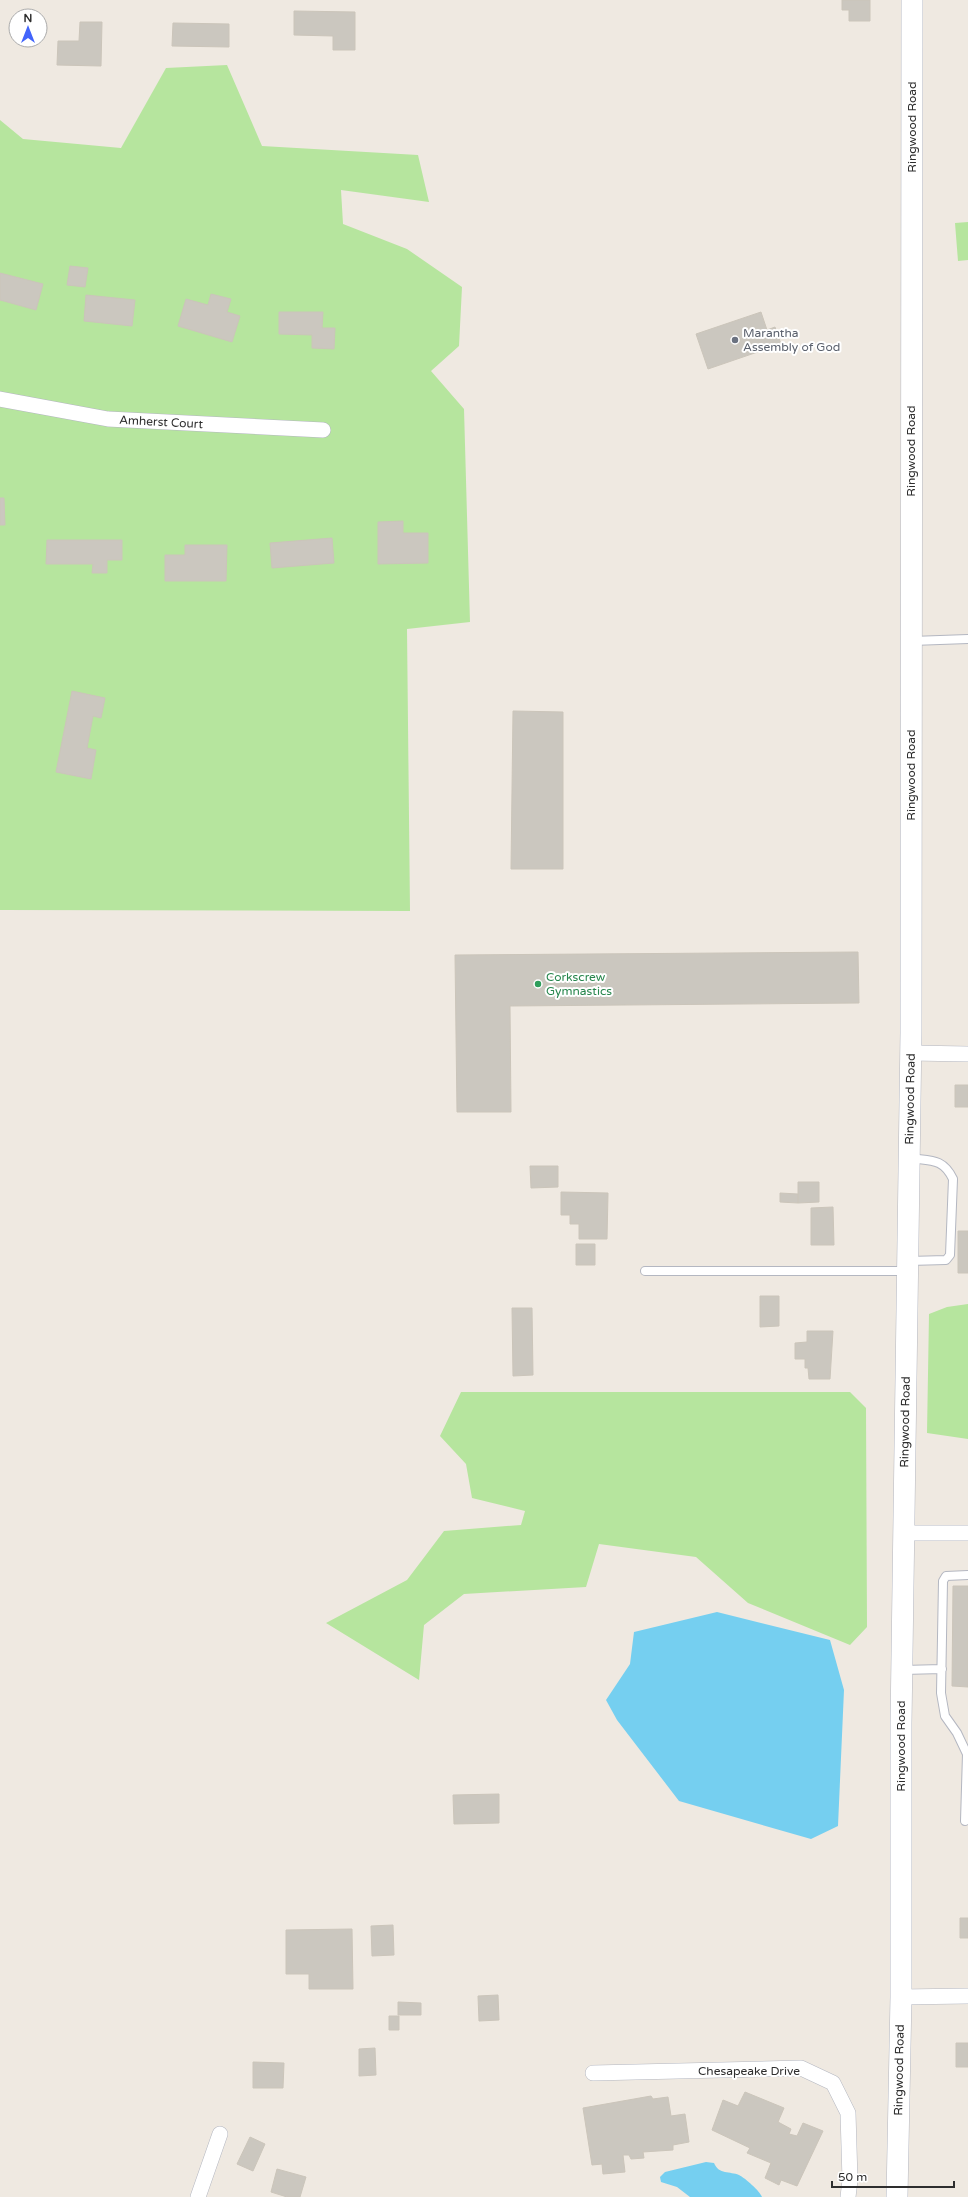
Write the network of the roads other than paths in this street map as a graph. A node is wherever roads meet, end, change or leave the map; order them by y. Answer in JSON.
{"nodes":[{"id":1,"x":912,"y":0,"type":"edge"},
{"id":2,"x":0,"y":399,"type":"edge"},
{"id":3,"x":323,"y":430,"type":"dead end"},
{"id":4,"x":968,"y":638,"type":"edge"},
{"id":5,"x":911,"y":641,"type":"junction"},
{"id":6,"x":910,"y":1054,"type":"junction"},
{"id":7,"x":968,"y":1054,"type":"edge"},
{"id":8,"x":909,"y":1157,"type":"junction"},
{"id":9,"x":907,"y":1266,"type":"junction"},
{"id":10,"x":645,"y":1271,"type":"dead end"},
{"id":11,"x":904,"y":1533,"type":"junction"},
{"id":12,"x":968,"y":1533,"type":"edge"},
{"id":13,"x":968,"y":1575,"type":"edge"},
{"id":14,"x":942,"y":1669,"type":"junction"},
{"id":15,"x":902,"y":1670,"type":"junction"},
{"id":16,"x":965,"y":1821,"type":"dead end"},
{"id":17,"x":968,"y":1996,"type":"edge"},
{"id":18,"x":901,"y":1997,"type":"junction"},
{"id":19,"x":593,"y":2073,"type":"dead end"},
{"id":20,"x":220,"y":2134,"type":"dead end"},
{"id":21,"x":198,"y":2197,"type":"edge"},
{"id":22,"x":848,"y":2197,"type":"edge"},
{"id":23,"x":898,"y":2197,"type":"edge"}],
"edges":[{"from":1,"to":5,"type":"street","name":"Ringwood Road"},
{"from":2,"to":3,"type":"street","name":"Amherst Court"},
{"from":4,"to":5,"type":"lane"},
{"from":5,"to":6,"type":"street","name":"Ringwood Road"},
{"from":6,"to":7,"type":"street"},
{"from":6,"to":8,"type":"street","name":"Ringwood Road"},
{"from":8,"to":9,"type":"street","name":"Ringwood Road"},
{"from":8,"to":9,"type":"lane"},
{"from":9,"to":10,"type":"lane"},
{"from":9,"to":11,"type":"street","name":"Ringwood Road"},
{"from":11,"to":12,"type":"street"},
{"from":11,"to":15,"type":"street","name":"Ringwood Road"},
{"from":13,"to":14,"type":"lane"},
{"from":14,"to":15,"type":"lane"},
{"from":14,"to":16,"type":"lane"},
{"from":15,"to":18,"type":"street","name":"Ringwood Road"},
{"from":17,"to":18,"type":"street"},
{"from":18,"to":23,"type":"street","name":"Ringwood Road"},
{"from":19,"to":22,"type":"street","name":"Chesapeake Drive"},
{"from":20,"to":21,"type":"street"}]}
